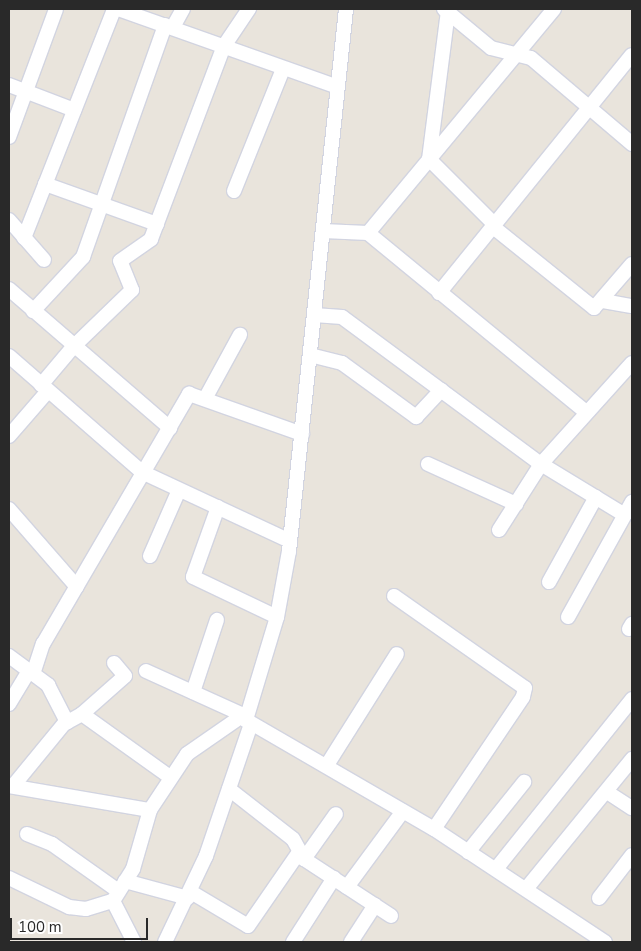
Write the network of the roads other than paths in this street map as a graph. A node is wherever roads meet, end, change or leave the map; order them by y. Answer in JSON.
{"nodes":[{"id":1,"x":56,"y":9,"type":"edge"},
{"id":2,"x":114,"y":9,"type":"edge"},
{"id":3,"x":118,"y":9,"type":"edge"},
{"id":4,"x":183,"y":9,"type":"edge"},
{"id":5,"x":249,"y":9,"type":"edge"},
{"id":6,"x":346,"y":9,"type":"edge"},
{"id":7,"x":553,"y":9,"type":"edge"},
{"id":8,"x":446,"y":10,"type":"edge"},
{"id":9,"x":169,"y":26,"type":"junction"},
{"id":10,"x":224,"y":46,"type":"junction"},
{"id":11,"x":515,"y":55,"type":"junction"},
{"id":12,"x":632,"y":55,"type":"edge"},
{"id":13,"x":283,"y":69,"type":"junction"},
{"id":14,"x":9,"y":85,"type":"edge"},
{"id":15,"x":338,"y":87,"type":"junction"},
{"id":16,"x":26,"y":92,"type":"junction"},
{"id":17,"x":590,"y":108,"type":"junction"},
{"id":18,"x":74,"y":110,"type":"junction"},
{"id":19,"x":9,"y":137,"type":"edge"},
{"id":20,"x":632,"y":144,"type":"edge"},
{"id":21,"x":429,"y":159,"type":"junction"},
{"id":22,"x":45,"y":184,"type":"junction"},
{"id":23,"x":234,"y":191,"type":"dead end"},
{"id":24,"x":102,"y":204,"type":"junction"},
{"id":25,"x":9,"y":220,"type":"edge"},
{"id":26,"x":157,"y":224,"type":"junction"},
{"id":27,"x":493,"y":225,"type":"junction"},
{"id":28,"x":323,"y":232,"type":"junction"},
{"id":29,"x":368,"y":233,"type":"junction"},
{"id":30,"x":24,"y":238,"type":"junction"},
{"id":31,"x":44,"y":260,"type":"dead end"},
{"id":32,"x":632,"y":264,"type":"edge"},
{"id":33,"x":9,"y":289,"type":"edge"},
{"id":34,"x":439,"y":293,"type":"junction"},
{"id":35,"x":603,"y":301,"type":"junction"},
{"id":36,"x":632,"y":306,"type":"edge"},
{"id":37,"x":33,"y":311,"type":"junction"},
{"id":38,"x":314,"y":315,"type":"junction"},
{"id":39,"x":240,"y":334,"type":"dead end"},
{"id":40,"x":74,"y":346,"type":"junction"},
{"id":41,"x":310,"y":355,"type":"junction"},
{"id":42,"x":9,"y":356,"type":"edge"},
{"id":43,"x":630,"y":370,"type":"edge"},
{"id":44,"x":45,"y":388,"type":"junction"},
{"id":45,"x":441,"y":390,"type":"junction"},
{"id":46,"x":206,"y":397,"type":"junction"},
{"id":47,"x":586,"y":412,"type":"junction"},
{"id":48,"x":170,"y":428,"type":"junction"},
{"id":49,"x":302,"y":434,"type":"junction"},
{"id":50,"x":9,"y":436,"type":"edge"},
{"id":51,"x":428,"y":464,"type":"dead end"},
{"id":52,"x":542,"y":464,"type":"junction"},
{"id":53,"x":145,"y":474,"type":"junction"},
{"id":54,"x":179,"y":490,"type":"junction"},
{"id":55,"x":596,"y":497,"type":"junction"},
{"id":56,"x":632,"y":502,"type":"edge"},
{"id":57,"x":516,"y":504,"type":"junction"},
{"id":58,"x":218,"y":507,"type":"junction"},
{"id":59,"x":9,"y":509,"type":"edge"},
{"id":60,"x":625,"y":515,"type":"junction"},
{"id":61,"x":500,"y":530,"type":"dead end"},
{"id":62,"x":290,"y":541,"type":"junction"},
{"id":63,"x":150,"y":556,"type":"dead end"},
{"id":64,"x":549,"y":582,"type":"dead end"},
{"id":65,"x":76,"y":587,"type":"junction"},
{"id":66,"x":394,"y":596,"type":"dead end"},
{"id":67,"x":277,"y":617,"type":"junction"},
{"id":68,"x":568,"y":617,"type":"dead end"},
{"id":69,"x":217,"y":620,"type":"dead end"},
{"id":70,"x":397,"y":654,"type":"dead end"},
{"id":71,"x":9,"y":656,"type":"edge"},
{"id":72,"x":114,"y":663,"type":"dead end"},
{"id":73,"x":146,"y":671,"type":"dead end"},
{"id":74,"x":30,"y":673,"type":"junction"},
{"id":75,"x":193,"y":692,"type":"junction"},
{"id":76,"x":632,"y":699,"type":"edge"},
{"id":77,"x":10,"y":700,"type":"edge"},
{"id":78,"x":82,"y":714,"type":"junction"},
{"id":79,"x":247,"y":717,"type":"junction"},
{"id":80,"x":67,"y":722,"type":"junction"},
{"id":81,"x":632,"y":759,"type":"edge"},
{"id":82,"x":327,"y":765,"type":"junction"},
{"id":83,"x":170,"y":777,"type":"junction"},
{"id":84,"x":524,"y":782,"type":"dead end"},
{"id":85,"x":11,"y":786,"type":"edge"},
{"id":86,"x":229,"y":789,"type":"junction"},
{"id":87,"x":607,"y":792,"type":"junction"},
{"id":88,"x":632,"y":808,"type":"edge"},
{"id":89,"x":150,"y":810,"type":"junction"},
{"id":90,"x":403,"y":811,"type":"junction"},
{"id":91,"x":336,"y":814,"type":"dead end"},
{"id":92,"x":434,"y":829,"type":"junction"},
{"id":93,"x":28,"y":834,"type":"dead end"},
{"id":94,"x":468,"y":852,"type":"junction"},
{"id":95,"x":632,"y":855,"type":"edge"},
{"id":96,"x":302,"y":856,"type":"junction"},
{"id":97,"x":496,"y":869,"type":"junction"},
{"id":98,"x":9,"y":878,"type":"edge"},
{"id":99,"x":334,"y":878,"type":"junction"},
{"id":100,"x":347,"y":887,"type":"junction"},
{"id":101,"x":526,"y":889,"type":"junction"},
{"id":102,"x":118,"y":891,"type":"junction"},
{"id":103,"x":189,"y":895,"type":"junction"},
{"id":104,"x":599,"y":898,"type":"dead end"},
{"id":105,"x":375,"y":905,"type":"junction"},
{"id":106,"x":391,"y":916,"type":"dead end"},
{"id":107,"x":134,"y":942,"type":"edge"},
{"id":108,"x":165,"y":942,"type":"edge"},
{"id":109,"x":293,"y":942,"type":"edge"},
{"id":110,"x":351,"y":942,"type":"edge"},
{"id":111,"x":604,"y":942,"type":"edge"}],
"edges":[{"from":1,"to":16,"type":"street"},
{"from":2,"to":18,"type":"street"},
{"from":3,"to":9,"type":"street"},
{"from":4,"to":9,"type":"street"},
{"from":5,"to":10,"type":"street"},
{"from":6,"to":15,"type":"street"},
{"from":7,"to":11,"type":"street"},
{"from":8,"to":11,"type":"street"},
{"from":8,"to":21,"type":"street"},
{"from":9,"to":10,"type":"street"},
{"from":9,"to":24,"type":"street"},
{"from":10,"to":13,"type":"street"},
{"from":10,"to":26,"type":"street"},
{"from":11,"to":17,"type":"street"},
{"from":11,"to":21,"type":"street"},
{"from":12,"to":17,"type":"street"},
{"from":13,"to":15,"type":"street"},
{"from":13,"to":23,"type":"street"},
{"from":14,"to":16,"type":"street"},
{"from":15,"to":28,"type":"street"},
{"from":16,"to":18,"type":"street"},
{"from":16,"to":19,"type":"street"},
{"from":17,"to":20,"type":"street"},
{"from":17,"to":27,"type":"street"},
{"from":18,"to":22,"type":"street"},
{"from":21,"to":27,"type":"street"},
{"from":21,"to":29,"type":"street"},
{"from":22,"to":24,"type":"street"},
{"from":22,"to":30,"type":"street"},
{"from":24,"to":26,"type":"street"},
{"from":24,"to":37,"type":"street"},
{"from":25,"to":30,"type":"street"},
{"from":26,"to":40,"type":"street"},
{"from":27,"to":34,"type":"street"},
{"from":27,"to":35,"type":"street"},
{"from":28,"to":29,"type":"street"},
{"from":28,"to":38,"type":"street"},
{"from":29,"to":34,"type":"street"},
{"from":30,"to":31,"type":"street"},
{"from":32,"to":35,"type":"street"},
{"from":33,"to":37,"type":"street"},
{"from":34,"to":47,"type":"street"},
{"from":35,"to":36,"type":"street"},
{"from":37,"to":40,"type":"street"},
{"from":38,"to":41,"type":"street"},
{"from":38,"to":45,"type":"street"},
{"from":39,"to":46,"type":"street"},
{"from":40,"to":44,"type":"street"},
{"from":40,"to":48,"type":"street"},
{"from":41,"to":45,"type":"street"},
{"from":41,"to":49,"type":"street"},
{"from":42,"to":44,"type":"street"},
{"from":43,"to":47,"type":"street"},
{"from":44,"to":50,"type":"street"},
{"from":44,"to":53,"type":"street"},
{"from":45,"to":52,"type":"street"},
{"from":46,"to":48,"type":"street"},
{"from":46,"to":49,"type":"street"},
{"from":47,"to":52,"type":"street"},
{"from":48,"to":53,"type":"street"},
{"from":49,"to":62,"type":"street"},
{"from":51,"to":57,"type":"street"},
{"from":52,"to":55,"type":"street"},
{"from":52,"to":57,"type":"street"},
{"from":53,"to":54,"type":"street"},
{"from":53,"to":65,"type":"street"},
{"from":54,"to":58,"type":"street"},
{"from":54,"to":63,"type":"street"},
{"from":55,"to":60,"type":"street"},
{"from":55,"to":64,"type":"street"},
{"from":56,"to":60,"type":"street"},
{"from":57,"to":61,"type":"street"},
{"from":58,"to":62,"type":"street"},
{"from":58,"to":67,"type":"street"},
{"from":59,"to":65,"type":"street"},
{"from":60,"to":68,"type":"street"},
{"from":62,"to":67,"type":"street"},
{"from":65,"to":74,"type":"street"},
{"from":66,"to":92,"type":"street"},
{"from":67,"to":79,"type":"street"},
{"from":69,"to":75,"type":"street"},
{"from":70,"to":82,"type":"street"},
{"from":71,"to":74,"type":"street"},
{"from":72,"to":78,"type":"street"},
{"from":73,"to":75,"type":"street"},
{"from":74,"to":77,"type":"street"},
{"from":74,"to":80,"type":"street"},
{"from":75,"to":79,"type":"street"},
{"from":76,"to":97,"type":"street"},
{"from":78,"to":80,"type":"street"},
{"from":78,"to":83,"type":"street"},
{"from":79,"to":82,"type":"street"},
{"from":79,"to":83,"type":"street"},
{"from":79,"to":86,"type":"street"},
{"from":80,"to":85,"type":"street"},
{"from":81,"to":87,"type":"street"},
{"from":82,"to":90,"type":"street"},
{"from":83,"to":89,"type":"street"},
{"from":84,"to":94,"type":"street"},
{"from":85,"to":89,"type":"street"},
{"from":86,"to":96,"type":"street"},
{"from":86,"to":103,"type":"street"},
{"from":87,"to":88,"type":"street"},
{"from":87,"to":101,"type":"street"},
{"from":89,"to":102,"type":"street"},
{"from":90,"to":92,"type":"street"},
{"from":90,"to":100,"type":"street"},
{"from":91,"to":96,"type":"street"},
{"from":92,"to":94,"type":"street"},
{"from":93,"to":102,"type":"street"},
{"from":94,"to":97,"type":"street"},
{"from":95,"to":104,"type":"street"},
{"from":96,"to":99,"type":"street"},
{"from":96,"to":103,"type":"street"},
{"from":97,"to":101,"type":"street"},
{"from":98,"to":102,"type":"street"},
{"from":99,"to":100,"type":"street"},
{"from":99,"to":109,"type":"street"},
{"from":100,"to":105,"type":"street"},
{"from":101,"to":111,"type":"street"},
{"from":102,"to":103,"type":"street"},
{"from":102,"to":107,"type":"street"},
{"from":103,"to":108,"type":"street"},
{"from":105,"to":106,"type":"street"},
{"from":105,"to":110,"type":"street"}]}
